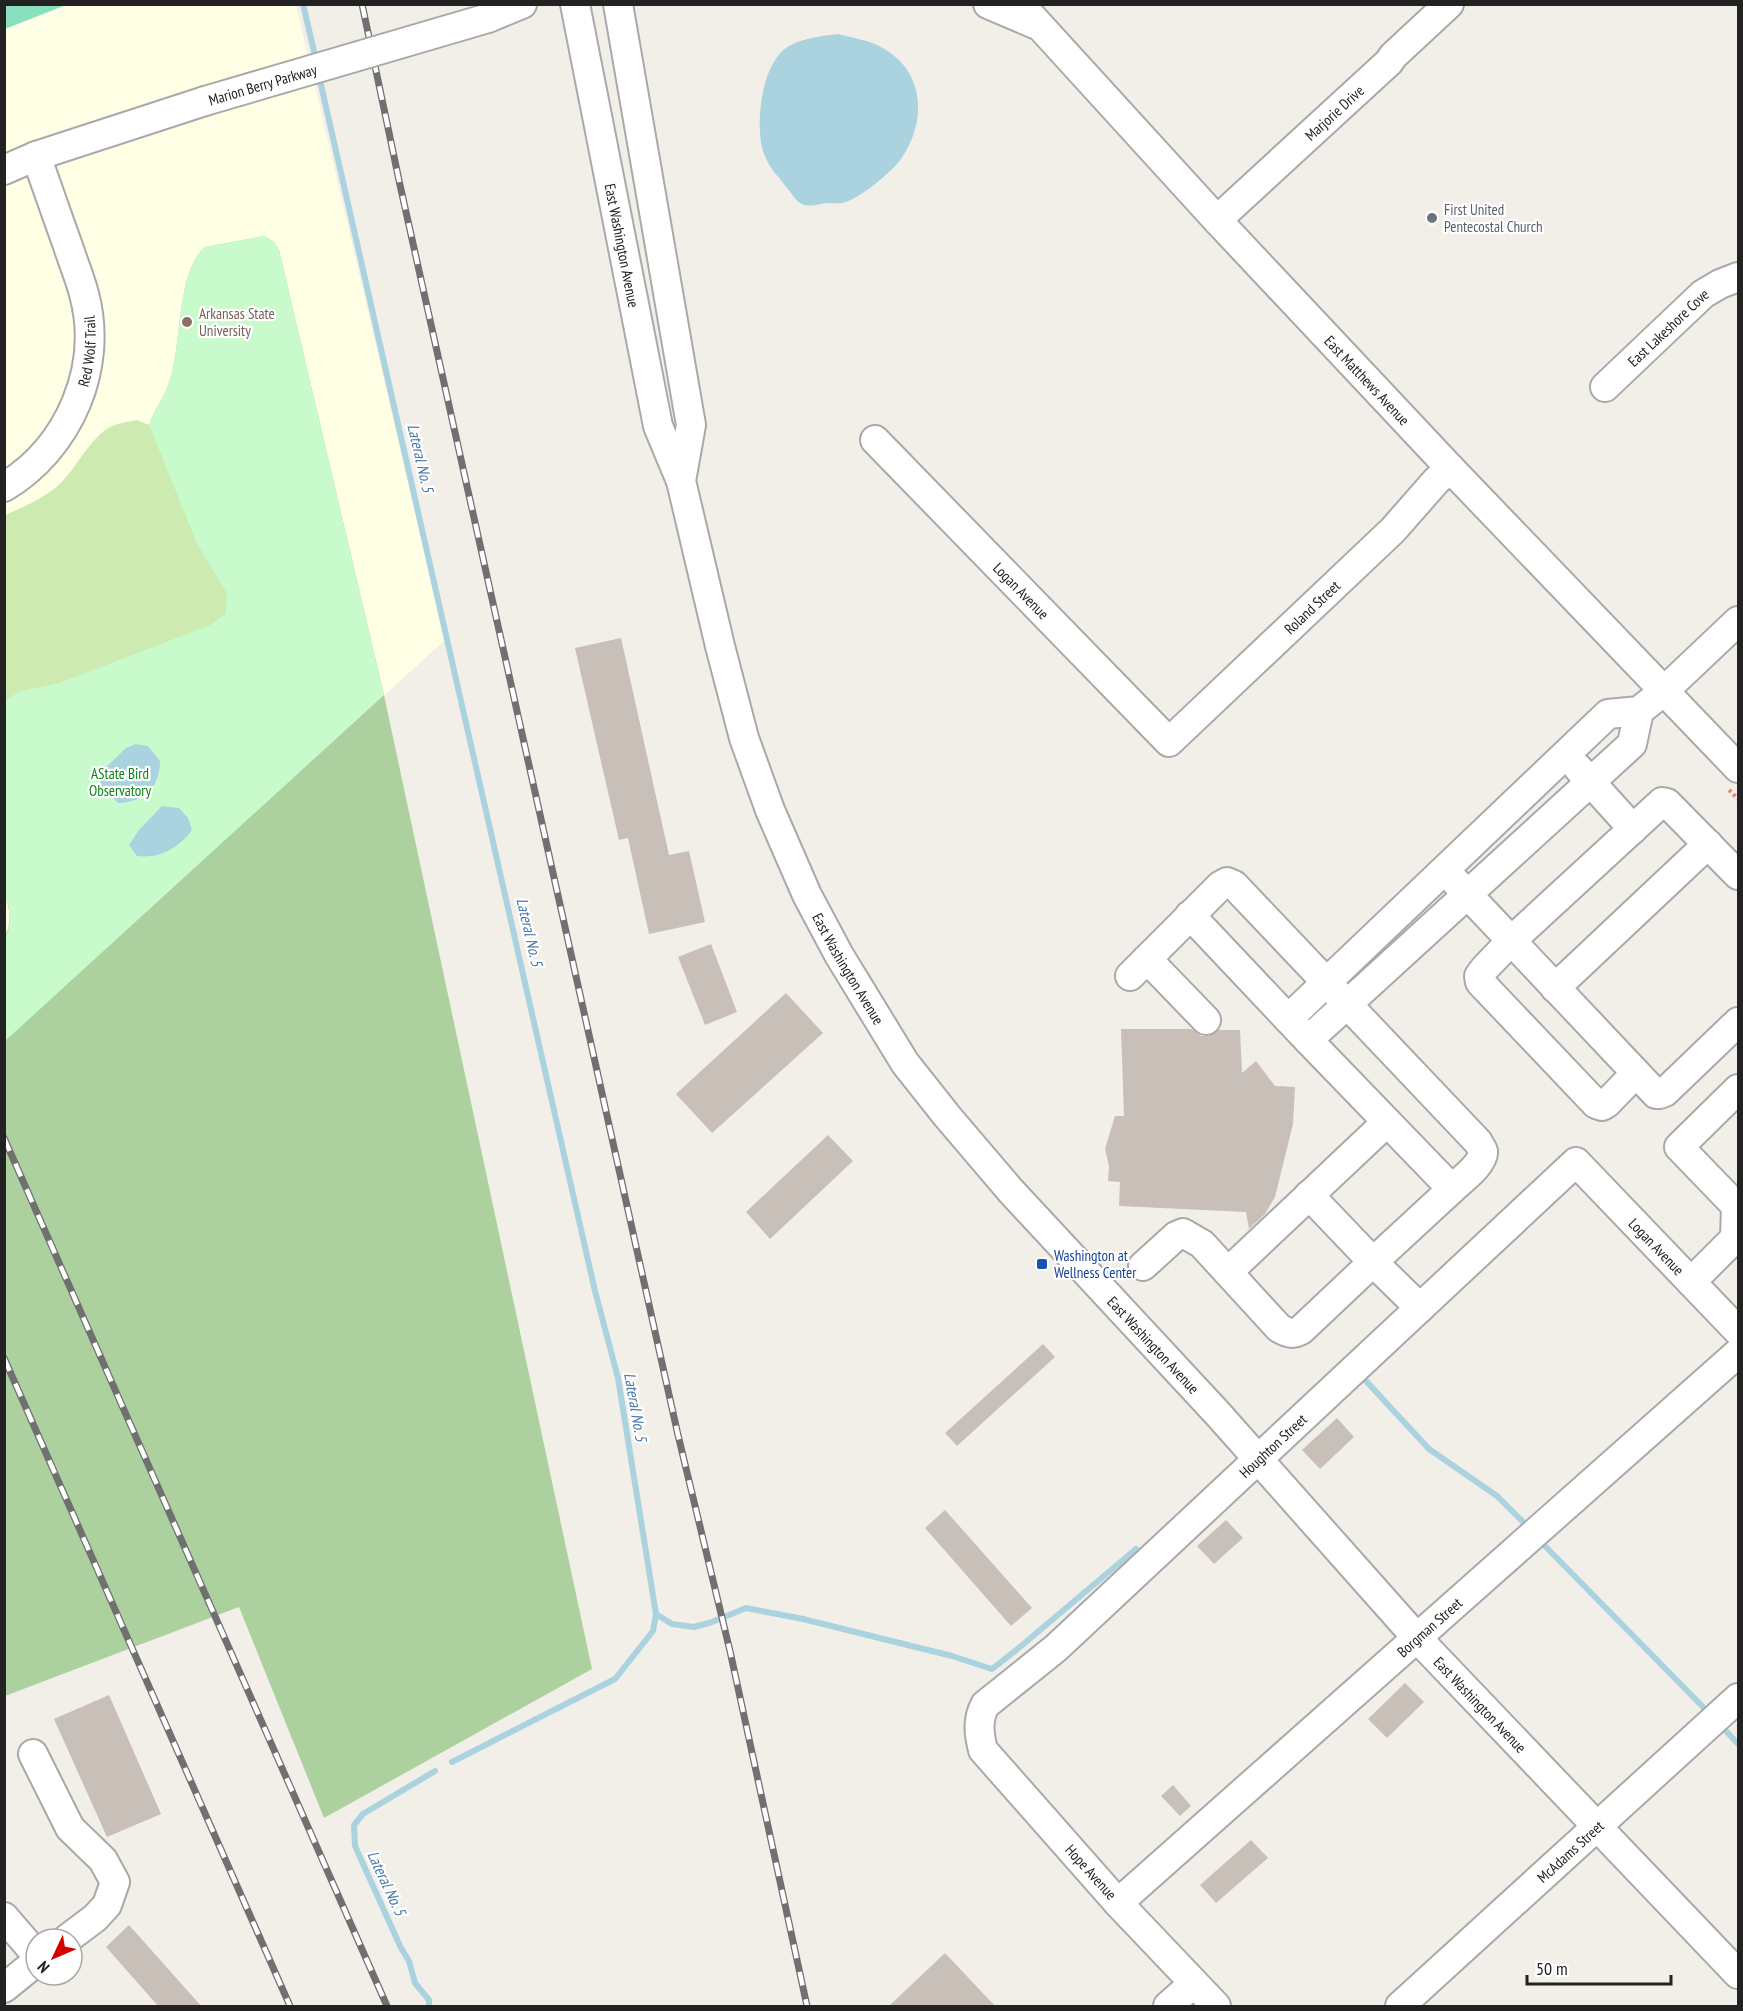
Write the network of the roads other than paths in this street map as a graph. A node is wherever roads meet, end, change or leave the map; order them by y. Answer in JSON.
{"nodes":[{"id":1,"x":522,"y":4,"type":"edge"},
{"id":2,"x":575,"y":4,"type":"edge"},
{"id":3,"x":618,"y":4,"type":"edge"},
{"id":4,"x":988,"y":4,"type":"edge"},
{"id":5,"x":1020,"y":4,"type":"edge"},
{"id":6,"x":1449,"y":4,"type":"edge"},
{"id":7,"x":1040,"y":26,"type":"junction"},
{"id":8,"x":36,"y":156,"type":"junction"},
{"id":9,"x":4,"y":170,"type":"edge"},
{"id":10,"x":1217,"y":220,"type":"junction"},
{"id":11,"x":1738,"y":277,"type":"edge"},
{"id":12,"x":1605,"y":387,"type":"dead end"},
{"id":13,"x":875,"y":440,"type":"dead end"},
{"id":14,"x":1450,"y":468,"type":"junction"},
{"id":15,"x":681,"y":481,"type":"junction"},
{"id":16,"x":4,"y":487,"type":"edge"},
{"id":17,"x":1738,"y":621,"type":"edge"},
{"id":18,"x":1664,"y":691,"type":"junction"},
{"id":19,"x":1639,"y":711,"type":"junction"},
{"id":20,"x":1169,"y":742,"type":"joint"},
{"id":21,"x":1565,"y":755,"type":"junction"},
{"id":22,"x":1738,"y":768,"type":"edge"},
{"id":23,"x":1590,"y":782,"type":"junction"},
{"id":24,"x":1633,"y":829,"type":"junction"},
{"id":25,"x":1708,"y":844,"type":"junction"},
{"id":26,"x":1444,"y":870,"type":"junction"},
{"id":27,"x":1738,"y":875,"type":"edge"},
{"id":28,"x":1467,"y":893,"type":"junction"},
{"id":29,"x":1401,"y":911,"type":"junction"},
{"id":30,"x":1190,"y":915,"type":"junction"},
{"id":31,"x":1424,"y":933,"type":"junction"},
{"id":32,"x":1511,"y":941,"type":"junction"},
{"id":33,"x":1327,"y":982,"type":"junction"},
{"id":34,"x":1555,"y":988,"type":"junction"},
{"id":35,"x":1348,"y":1004,"type":"junction"},
{"id":36,"x":1288,"y":1019,"type":"junction"},
{"id":37,"x":1206,"y":1020,"type":"dead end"},
{"id":38,"x":1738,"y":1022,"type":"edge"},
{"id":39,"x":1308,"y":1040,"type":"junction"},
{"id":40,"x":1636,"y":1073,"type":"junction"},
{"id":41,"x":1738,"y":1089,"type":"edge"},
{"id":42,"x":1387,"y":1122,"type":"junction"},
{"id":43,"x":1576,"y":1162,"type":"joint"},
{"id":44,"x":1452,"y":1189,"type":"junction"},
{"id":45,"x":1310,"y":1195,"type":"junction"},
{"id":46,"x":1373,"y":1262,"type":"junction"},
{"id":47,"x":1143,"y":1266,"type":"dead end"},
{"id":48,"x":1228,"y":1272,"type":"junction"},
{"id":49,"x":1691,"y":1282,"type":"junction"},
{"id":50,"x":1420,"y":1308,"type":"junction"},
{"id":51,"x":1738,"y":1331,"type":"edge"},
{"id":52,"x":1738,"y":1353,"type":"edge"},
{"id":53,"x":1257,"y":1459,"type":"junction"},
{"id":54,"x":1417,"y":1638,"type":"junction"},
{"id":55,"x":1738,"y":1698,"type":"edge"},
{"id":56,"x":978,"y":1731,"type":"joint"},
{"id":57,"x":33,"y":1754,"type":"dead end"},
{"id":58,"x":1597,"y":1827,"type":"junction"},
{"id":59,"x":1118,"y":1903,"type":"junction"},
{"id":60,"x":4,"y":1917,"type":"edge"},
{"id":61,"x":83,"y":1927,"type":"edge"},
{"id":62,"x":24,"y":1940,"type":"edge"},
{"id":63,"x":24,"y":1972,"type":"edge"},
{"id":64,"x":1738,"y":1974,"type":"edge"},
{"id":65,"x":1194,"y":1983,"type":"junction"},
{"id":66,"x":4,"y":1988,"type":"edge"},
{"id":67,"x":1168,"y":2007,"type":"edge"},
{"id":68,"x":1216,"y":2007,"type":"edge"},
{"id":69,"x":1400,"y":2007,"type":"edge"}],
"edges":[{"from":1,"to":8,"type":"street","name":"Marion Berry Parkway","bridge":true},
{"from":2,"to":15,"type":"street","name":"East Washington Avenue"},
{"from":3,"to":15,"type":"street","name":"East Washington Avenue"},
{"from":4,"to":7,"type":"street","name":"East Matthews Avenue"},
{"from":5,"to":7,"type":"street"},
{"from":6,"to":10,"type":"street","name":"Marjorie Drive"},
{"from":7,"to":10,"type":"street","name":"East Matthews Avenue"},
{"from":8,"to":9,"type":"street","name":"Marion Berry Parkway"},
{"from":8,"to":16,"type":"street","name":"Red Wolf Trail"},
{"from":10,"to":14,"type":"street","name":"East Matthews Avenue"},
{"from":11,"to":12,"type":"street","name":"East Lakeshore Cove"},
{"from":13,"to":20,"type":"street","name":"Logan Avenue"},
{"from":14,"to":18,"type":"street","name":"East Matthews Avenue"},
{"from":14,"to":20,"type":"street","name":"Roland Street"},
{"from":15,"to":53,"type":"street","name":"East Washington Avenue"},
{"from":17,"to":18,"type":"street"},
{"from":18,"to":19,"type":"street"},
{"from":18,"to":22,"type":"street","name":"East Matthews Avenue"},
{"from":19,"to":21,"type":"street"},
{"from":19,"to":23,"type":"street"},
{"from":21,"to":23,"type":"street"},
{"from":21,"to":26,"type":"street"},
{"from":23,"to":24,"type":"street"},
{"from":23,"to":28,"type":"street"},
{"from":24,"to":25,"type":"street"},
{"from":24,"to":32,"type":"street"},
{"from":25,"to":27,"type":"street"},
{"from":25,"to":34,"type":"street"},
{"from":26,"to":28,"type":"street"},
{"from":26,"to":29,"type":"street"},
{"from":28,"to":31,"type":"street"},
{"from":28,"to":32,"type":"street"},
{"from":29,"to":31,"type":"street"},
{"from":29,"to":33,"type":"street"},
{"from":30,"to":33,"type":"street"},
{"from":30,"to":36,"type":"street"},
{"from":30,"to":37,"type":"street"},
{"from":31,"to":35,"type":"street"},
{"from":32,"to":34,"type":"street"},
{"from":32,"to":40,"type":"street"},
{"from":33,"to":35,"type":"street"},
{"from":33,"to":36,"type":"street"},
{"from":34,"to":40,"type":"street"},
{"from":35,"to":39,"type":"street"},
{"from":35,"to":44,"type":"street"},
{"from":36,"to":39,"type":"street"},
{"from":38,"to":40,"type":"street"},
{"from":39,"to":42,"type":"street"},
{"from":41,"to":49,"type":"street"},
{"from":42,"to":44,"type":"street"},
{"from":42,"to":45,"type":"street"},
{"from":43,"to":49,"type":"street","name":"Logan Avenue"},
{"from":43,"to":50,"type":"street","name":"Houghton Street"},
{"from":44,"to":46,"type":"street"},
{"from":45,"to":46,"type":"street"},
{"from":45,"to":48,"type":"street"},
{"from":46,"to":48,"type":"street"},
{"from":46,"to":50,"type":"street"},
{"from":47,"to":48,"type":"street"},
{"from":49,"to":51,"type":"street","name":"Logan Avenue"},
{"from":50,"to":53,"type":"street","name":"Houghton Street"},
{"from":52,"to":54,"type":"street","name":"Borgman Street"},
{"from":53,"to":54,"type":"street","name":"East Washington Avenue"},
{"from":53,"to":56,"type":"street","name":"Houghton Street"},
{"from":54,"to":58,"type":"street","name":"East Washington Avenue"},
{"from":54,"to":59,"type":"street","name":"Borgman Street"},
{"from":55,"to":58,"type":"street","name":"McAdams Street"},
{"from":56,"to":59,"type":"street","name":"Hope Avenue"},
{"from":57,"to":61,"type":"street"},
{"from":58,"to":64,"type":"street","name":"East Washington Avenue"},
{"from":58,"to":69,"type":"street","name":"McAdams Street"},
{"from":59,"to":65,"type":"street","name":"Hope Avenue"},
{"from":60,"to":62,"type":"street"},
{"from":63,"to":66,"type":"street"},
{"from":65,"to":67,"type":"street"},
{"from":65,"to":68,"type":"street","name":"Hope Avenue"}]}
